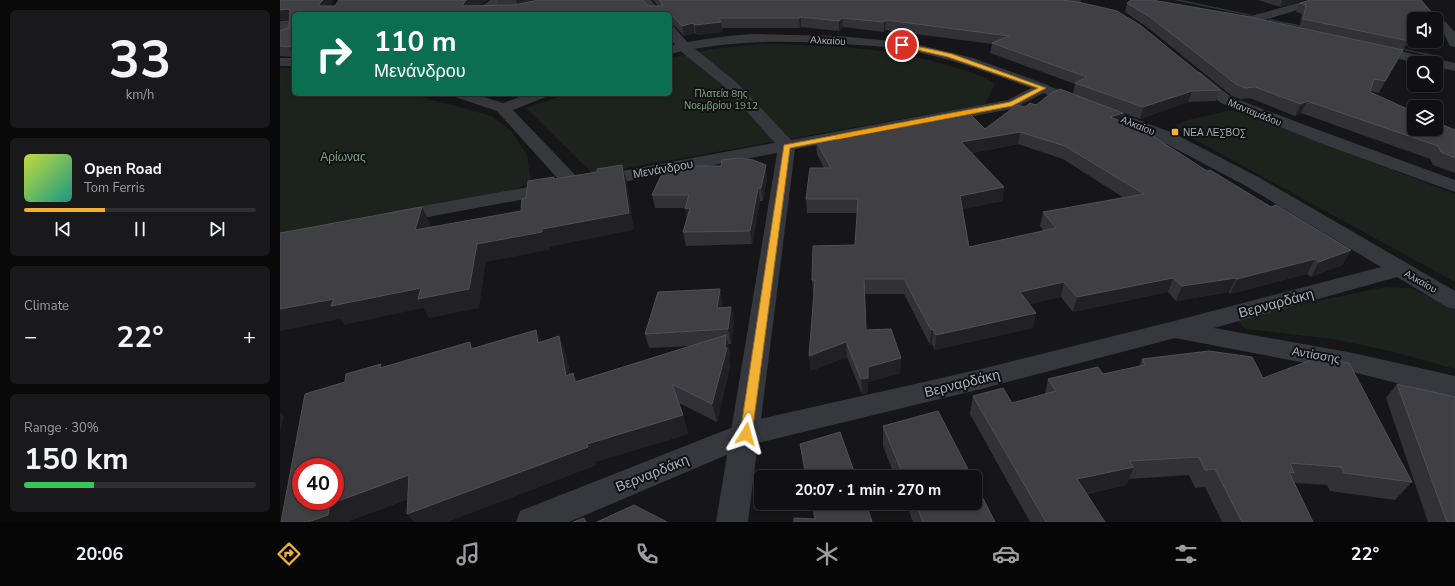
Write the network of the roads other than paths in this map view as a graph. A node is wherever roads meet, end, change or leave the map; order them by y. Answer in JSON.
{"nodes":[{"id":1,"x":496,"y":0,"type":"edge"},
{"id":2,"x":645,"y":0,"type":"edge"},
{"id":3,"x":1321,"y":0,"type":"edge"},
{"id":4,"x":478,"y":12,"type":"edge"},
{"id":5,"x":655,"y":12,"type":"edge"},
{"id":6,"x":1229,"y":18,"type":"edge"},
{"id":7,"x":1244,"y":22,"type":"junction"},
{"id":8,"x":292,"y":24,"type":"edge"},
{"id":9,"x":280,"y":25,"type":"edge"},
{"id":10,"x":1443,"y":26,"type":"edge"},
{"id":11,"x":1267,"y":27,"type":"edge"},
{"id":12,"x":292,"y":32,"type":"edge"},
{"id":13,"x":672,"y":35,"type":"edge"},
{"id":14,"x":280,"y":37,"type":"edge"},
{"id":15,"x":1455,"y":43,"type":"edge"},
{"id":16,"x":1359,"y":46,"type":"edge"},
{"id":17,"x":677,"y":48,"type":"edge"},
{"id":18,"x":1407,"y":57,"type":"edge"},
{"id":19,"x":280,"y":62,"type":"edge"},
{"id":20,"x":292,"y":62,"type":"edge"},
{"id":21,"x":1443,"y":65,"type":"edge"},
{"id":22,"x":1184,"y":67,"type":"edge"},
{"id":23,"x":1455,"y":67,"type":"edge"},
{"id":24,"x":1043,"y":88,"type":"junction"},
{"id":25,"x":466,"y":96,"type":"edge"},
{"id":26,"x":536,"y":96,"type":"edge"},
{"id":27,"x":503,"y":108,"type":"junction"},
{"id":28,"x":786,"y":146,"type":"junction"},
{"id":29,"x":574,"y":185,"type":"junction"},
{"id":30,"x":1455,"y":186,"type":"edge"},
{"id":31,"x":380,"y":219,"type":"edge"},
{"id":32,"x":1400,"y":269,"type":"junction"},
{"id":33,"x":1455,"y":301,"type":"edge"},
{"id":34,"x":1174,"y":330,"type":"junction"},
{"id":35,"x":1455,"y":387,"type":"edge"},
{"id":36,"x":746,"y":434,"type":"junction"},
{"id":37,"x":532,"y":522,"type":"edge"},
{"id":38,"x":732,"y":522,"type":"edge"}],
"edges":[{"from":1,"to":4,"type":"street"},
{"from":2,"to":5,"type":"street"},
{"from":3,"to":7,"type":"street"},
{"from":6,"to":7,"type":"street"},
{"from":7,"to":11,"type":"street"},
{"from":8,"to":9,"type":"street"},
{"from":10,"to":15,"type":"street"},
{"from":12,"to":14,"type":"street"},
{"from":13,"to":17,"type":"street"},
{"from":16,"to":18,"type":"street"},
{"from":17,"to":24,"type":"street","name":"Αλκαίου"},
{"from":17,"to":28,"type":"street"},
{"from":19,"to":20,"type":"street"},
{"from":21,"to":23,"type":"street"},
{"from":22,"to":30,"type":"street","name":"Μανταμάδου"},
{"from":24,"to":28,"type":"street","name":"Μενάνδρου"},
{"from":24,"to":32,"type":"street","name":"Αλκαίου"},
{"from":25,"to":27,"type":"street"},
{"from":26,"to":27,"type":"street"},
{"from":27,"to":29,"type":"street"},
{"from":28,"to":29,"type":"street","name":"Μενάνδρου"},
{"from":28,"to":36,"type":"street"},
{"from":29,"to":31,"type":"street","name":"Μενάνδρου"},
{"from":32,"to":33,"type":"street","name":"Αλκαίου"},
{"from":32,"to":34,"type":"street","name":"Βερναρδάκη"},
{"from":34,"to":35,"type":"street","name":"Αντίσσης"},
{"from":34,"to":36,"type":"street","name":"Βερναρδάκη"},
{"from":36,"to":37,"type":"street","name":"Βερναρδάκη"},
{"from":36,"to":38,"type":"street"}]}
